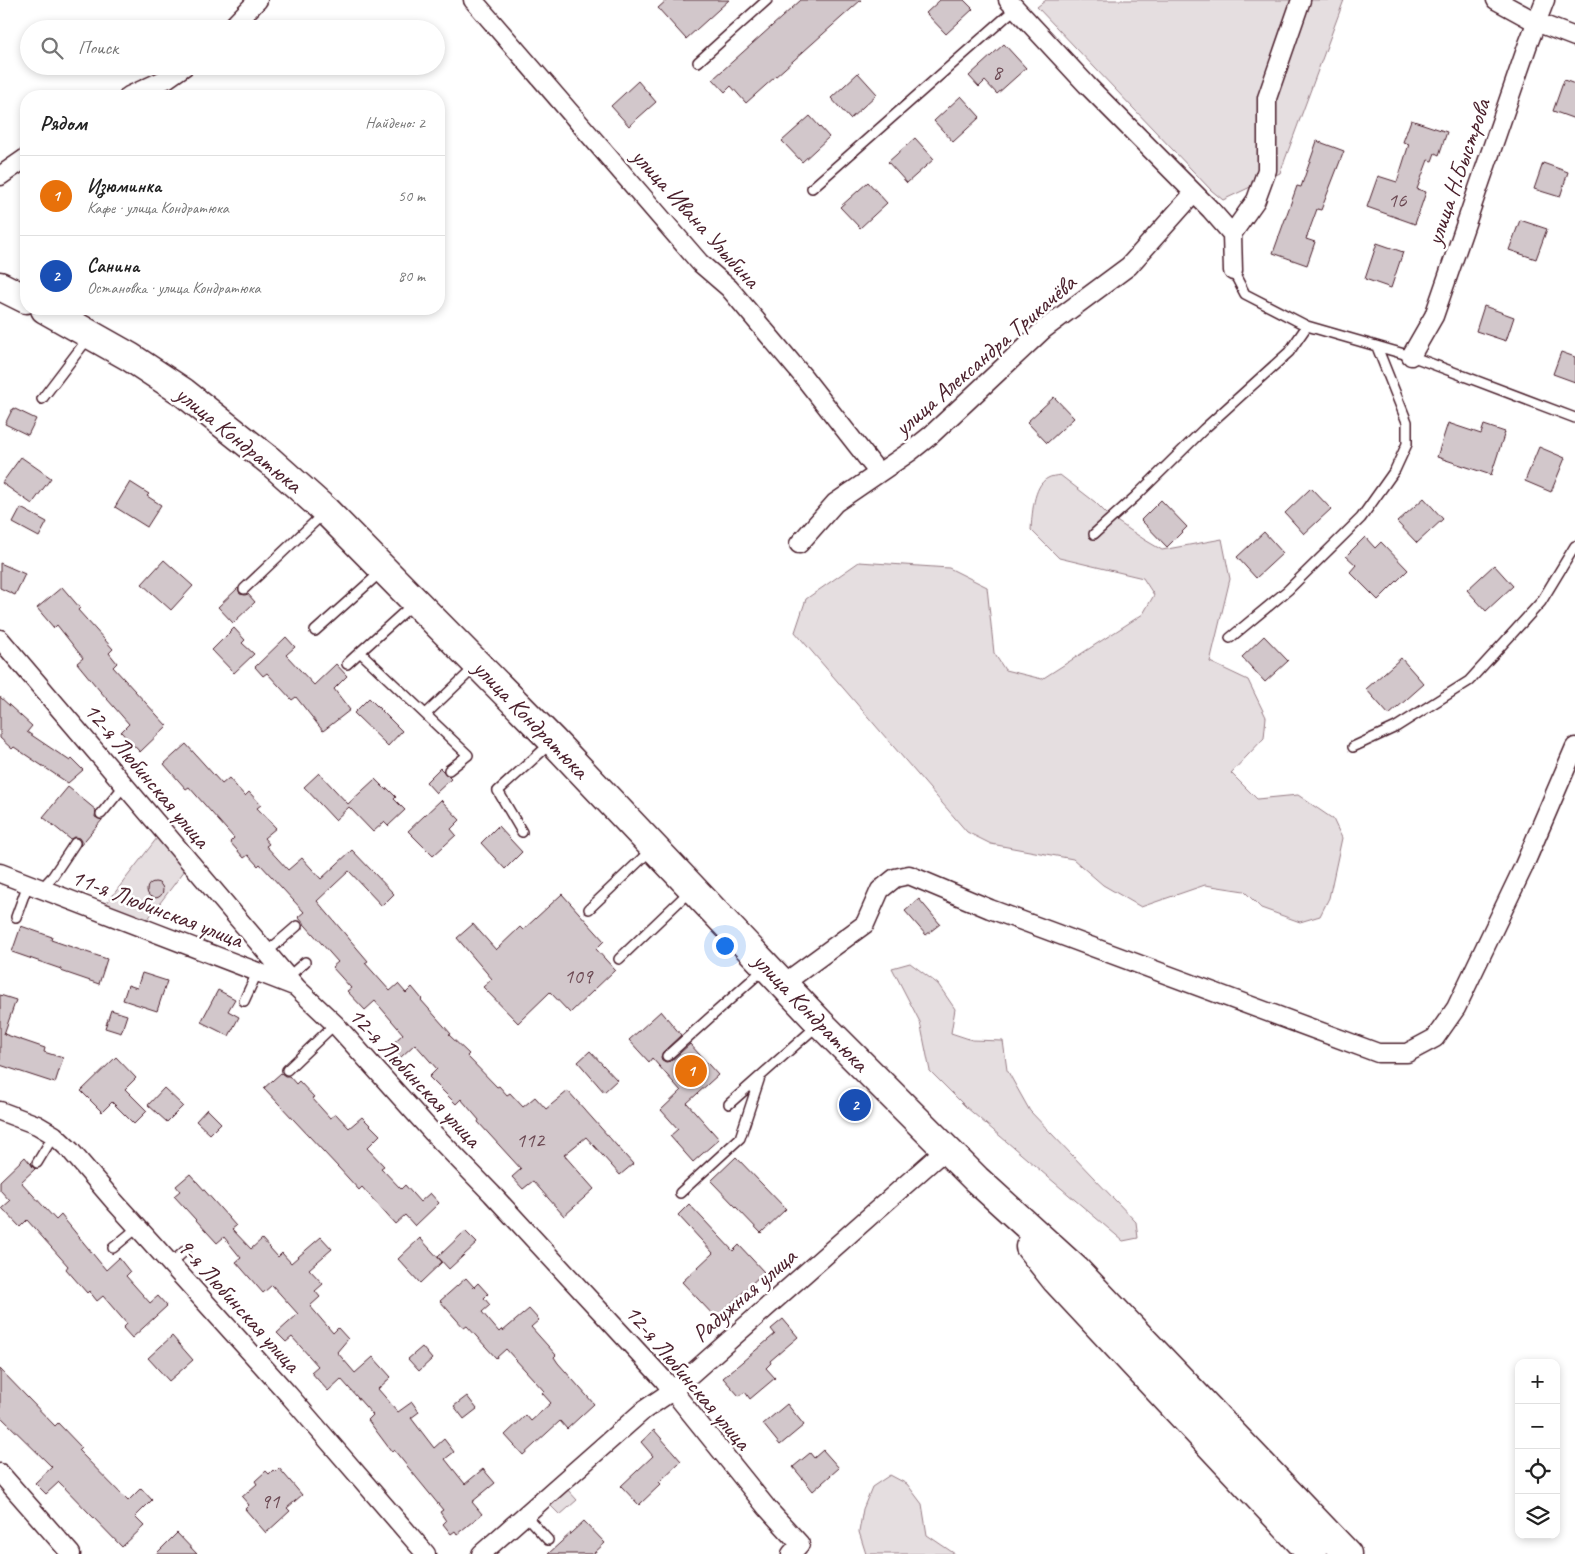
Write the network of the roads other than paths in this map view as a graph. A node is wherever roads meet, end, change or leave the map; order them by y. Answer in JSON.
{"nodes":[{"id":1,"x":258,"y":0,"type":"edge"},
{"id":2,"x":473,"y":0,"type":"edge"},
{"id":3,"x":767,"y":0,"type":"edge"},
{"id":4,"x":1301,"y":0,"type":"edge"},
{"id":5,"x":1496,"y":0,"type":"edge"},
{"id":6,"x":1544,"y":0,"type":"edge"},
{"id":7,"x":1012,"y":4,"type":"edge"},
{"id":8,"x":239,"y":20,"type":"edge"},
{"id":9,"x":1536,"y":22,"type":"junction"},
{"id":10,"x":1575,"y":37,"type":"edge"},
{"id":11,"x":698,"y":62,"type":"dead end"},
{"id":12,"x":172,"y":75,"type":"edge"},
{"id":13,"x":142,"y":90,"type":"edge"},
{"id":14,"x":20,"y":162,"type":"edge"},
{"id":15,"x":0,"y":176,"type":"edge"},
{"id":16,"x":812,"y":188,"type":"dead end"},
{"id":17,"x":1194,"y":194,"type":"junction"},
{"id":18,"x":1232,"y":234,"type":"junction"},
{"id":19,"x":1233,"y":271,"type":"joint"},
{"id":20,"x":0,"y":286,"type":"edge"},
{"id":21,"x":20,"y":296,"type":"edge"},
{"id":22,"x":56,"y":315,"type":"edge"},
{"id":23,"x":1307,"y":326,"type":"junction"},
{"id":24,"x":91,"y":335,"type":"junction"},
{"id":25,"x":1377,"y":347,"type":"junction"},
{"id":26,"x":1411,"y":356,"type":"junction"},
{"id":27,"x":42,"y":399,"type":"dead end"},
{"id":28,"x":1575,"y":418,"type":"edge"},
{"id":29,"x":878,"y":472,"type":"junction"},
{"id":30,"x":326,"y":511,"type":"junction"},
{"id":31,"x":1094,"y":534,"type":"dead end"},
{"id":32,"x":799,"y":544,"type":"dead end"},
{"id":33,"x":1575,"y":546,"type":"edge"},
{"id":34,"x":383,"y":569,"type":"junction"},
{"id":35,"x":244,"y":589,"type":"dead end"},
{"id":36,"x":416,"y":602,"type":"junction"},
{"id":37,"x":315,"y":631,"type":"dead end"},
{"id":38,"x":1230,"y":638,"type":"dead end"},
{"id":39,"x":0,"y":639,"type":"edge"},
{"id":40,"x":360,"y":652,"type":"junction"},
{"id":41,"x":347,"y":664,"type":"dead end"},
{"id":42,"x":478,"y":664,"type":"junction"},
{"id":43,"x":426,"y":714,"type":"junction"},
{"id":44,"x":553,"y":741,"type":"junction"},
{"id":45,"x":1575,"y":746,"type":"edge"},
{"id":46,"x":1353,"y":747,"type":"dead end"},
{"id":47,"x":449,"y":770,"type":"dead end"},
{"id":48,"x":124,"y":786,"type":"junction"},
{"id":49,"x":100,"y":814,"type":"dead end"},
{"id":50,"x":522,"y":832,"type":"dead end"},
{"id":51,"x":75,"y":843,"type":"dead end"},
{"id":52,"x":654,"y":848,"type":"junction"},
{"id":53,"x":0,"y":873,"type":"edge"},
{"id":54,"x":34,"y":886,"type":"junction"},
{"id":55,"x":692,"y":889,"type":"junction"},
{"id":56,"x":589,"y":909,"type":"dead end"},
{"id":57,"x":16,"y":917,"type":"dead end"},
{"id":58,"x":297,"y":926,"type":"dead end"},
{"id":59,"x":266,"y":952,"type":"junction"},
{"id":60,"x":620,"y":959,"type":"dead end"},
{"id":61,"x":305,"y":962,"type":"dead end"},
{"id":62,"x":257,"y":973,"type":"junction"},
{"id":63,"x":774,"y":976,"type":"junction"},
{"id":64,"x":292,"y":982,"type":"junction"},
{"id":65,"x":244,"y":1001,"type":"dead end"},
{"id":66,"x":820,"y":1023,"type":"junction"},
{"id":67,"x":335,"y":1024,"type":"junction"},
{"id":68,"x":667,"y":1056,"type":"dead end"},
{"id":69,"x":287,"y":1070,"type":"dead end"},
{"id":70,"x":760,"y":1076,"type":"junction"},
{"id":71,"x":729,"y":1104,"type":"dead end"},
{"id":72,"x":0,"y":1111,"type":"edge"},
{"id":73,"x":54,"y":1136,"type":"junction"},
{"id":74,"x":946,"y":1148,"type":"junction"},
{"id":75,"x":37,"y":1163,"type":"dead end"},
{"id":76,"x":976,"y":1179,"type":"junction"},
{"id":77,"x":680,"y":1193,"type":"dead end"},
{"id":78,"x":137,"y":1228,"type":"junction"},
{"id":79,"x":113,"y":1248,"type":"dead end"},
{"id":80,"x":186,"y":1250,"type":"dead end"},
{"id":81,"x":170,"y":1264,"type":"junction"},
{"id":82,"x":672,"y":1391,"type":"junction"},
{"id":83,"x":0,"y":1473,"type":"edge"},
{"id":84,"x":525,"y":1515,"type":"junction"},
{"id":85,"x":548,"y":1540,"type":"dead end"},
{"id":86,"x":800,"y":1551,"type":"edge"},
{"id":87,"x":71,"y":1554,"type":"edge"},
{"id":88,"x":426,"y":1554,"type":"edge"},
{"id":89,"x":481,"y":1554,"type":"edge"},
{"id":90,"x":1312,"y":1554,"type":"edge"},
{"id":91,"x":1347,"y":1554,"type":"edge"}],
"edges":[{"from":1,"to":8,"type":"street"},
{"from":2,"to":29,"type":"street","name":"улица Ивана Улыбина"},
{"from":3,"to":11,"type":"lane"},
{"from":4,"to":18,"type":"street"},
{"from":5,"to":9,"type":"street"},
{"from":6,"to":9,"type":"street","name":"улица Н.Быстрова"},
{"from":7,"to":16,"type":"lane"},
{"from":7,"to":17,"type":"street"},
{"from":9,"to":10,"type":"street"},
{"from":9,"to":26,"type":"street","name":"улица Н.Быстрова"},
{"from":12,"to":13,"type":"street"},
{"from":14,"to":15,"type":"street"},
{"from":17,"to":18,"type":"street"},
{"from":17,"to":29,"type":"street","name":"улица Александра Трикачёва"},
{"from":18,"to":19,"type":"street"},
{"from":19,"to":23,"type":"lane"},
{"from":20,"to":21,"type":"main road"},
{"from":22,"to":24,"type":"main road","name":"улица Кондратюка"},
{"from":23,"to":25,"type":"lane"},
{"from":23,"to":31,"type":"lane"},
{"from":24,"to":27,"type":"lane"},
{"from":24,"to":30,"type":"main road","name":"улица Кондратюка"},
{"from":25,"to":26,"type":"lane"},
{"from":25,"to":38,"type":"lane"},
{"from":26,"to":28,"type":"lane"},
{"from":29,"to":32,"type":"street","name":"улица Александра Трикачёва"},
{"from":30,"to":34,"type":"main road","name":"улица Кондратюка"},
{"from":30,"to":35,"type":"lane"},
{"from":33,"to":46,"type":"lane"},
{"from":34,"to":36,"type":"main road","name":"улица Кондратюка"},
{"from":34,"to":37,"type":"lane"},
{"from":36,"to":40,"type":"lane"},
{"from":36,"to":42,"type":"main road","name":"улица Кондратюка"},
{"from":39,"to":48,"type":"street","name":"12-я Любинская улица"},
{"from":40,"to":41,"type":"lane"},
{"from":40,"to":43,"type":"lane"},
{"from":42,"to":43,"type":"lane"},
{"from":42,"to":44,"type":"main road","name":"улица Кондратюка"},
{"from":43,"to":47,"type":"lane"},
{"from":44,"to":50,"type":"lane"},
{"from":44,"to":52,"type":"main road","name":"улица Кондратюка"},
{"from":45,"to":63,"type":"street"},
{"from":48,"to":49,"type":"lane"},
{"from":48,"to":59,"type":"street","name":"12-я Любинская улица"},
{"from":51,"to":54,"type":"lane"},
{"from":52,"to":55,"type":"main road","name":"улица Кондратюка"},
{"from":52,"to":56,"type":"lane"},
{"from":53,"to":54,"type":"street","name":"11-я Любинская улица"},
{"from":54,"to":57,"type":"lane"},
{"from":54,"to":62,"type":"street","name":"11-я Любинская улица"},
{"from":55,"to":60,"type":"lane"},
{"from":55,"to":63,"type":"main road","name":"улица Кондратюка"},
{"from":58,"to":59,"type":"lane"},
{"from":59,"to":64,"type":"street","name":"12-я Любинская улица"},
{"from":61,"to":64,"type":"lane"},
{"from":62,"to":64,"type":"street","name":"11-я Любинская улица"},
{"from":62,"to":65,"type":"lane"},
{"from":63,"to":66,"type":"main road","name":"улица Кондратюка"},
{"from":63,"to":68,"type":"lane"},
{"from":64,"to":67,"type":"street","name":"12-я Любинская улица"},
{"from":66,"to":70,"type":"lane"},
{"from":66,"to":74,"type":"main road","name":"улица Кондратюка"},
{"from":67,"to":69,"type":"lane"},
{"from":67,"to":82,"type":"street","name":"12-я Любинская улица"},
{"from":70,"to":71,"type":"lane"},
{"from":70,"to":77,"type":"lane"},
{"from":72,"to":73,"type":"street","name":"9-я Любинская улица"},
{"from":73,"to":75,"type":"lane"},
{"from":73,"to":78,"type":"street","name":"9-я Любинская улица"},
{"from":74,"to":76,"type":"main road","name":"улица Кондратюка"},
{"from":74,"to":82,"type":"street","name":"Радужная улица"},
{"from":76,"to":90,"type":"main road"},
{"from":76,"to":91,"type":"main road"},
{"from":78,"to":79,"type":"lane"},
{"from":78,"to":81,"type":"street","name":"9-я Любинская улица"},
{"from":80,"to":81,"type":"lane"},
{"from":81,"to":88,"type":"street","name":"9-я Любинская улица"},
{"from":82,"to":84,"type":"street","name":"Радужная улица"},
{"from":82,"to":86,"type":"street","name":"12-я Любинская улица"},
{"from":83,"to":87,"type":"street"},
{"from":84,"to":85,"type":"lane"},
{"from":84,"to":89,"type":"street","name":"Радужная улица"}]}
